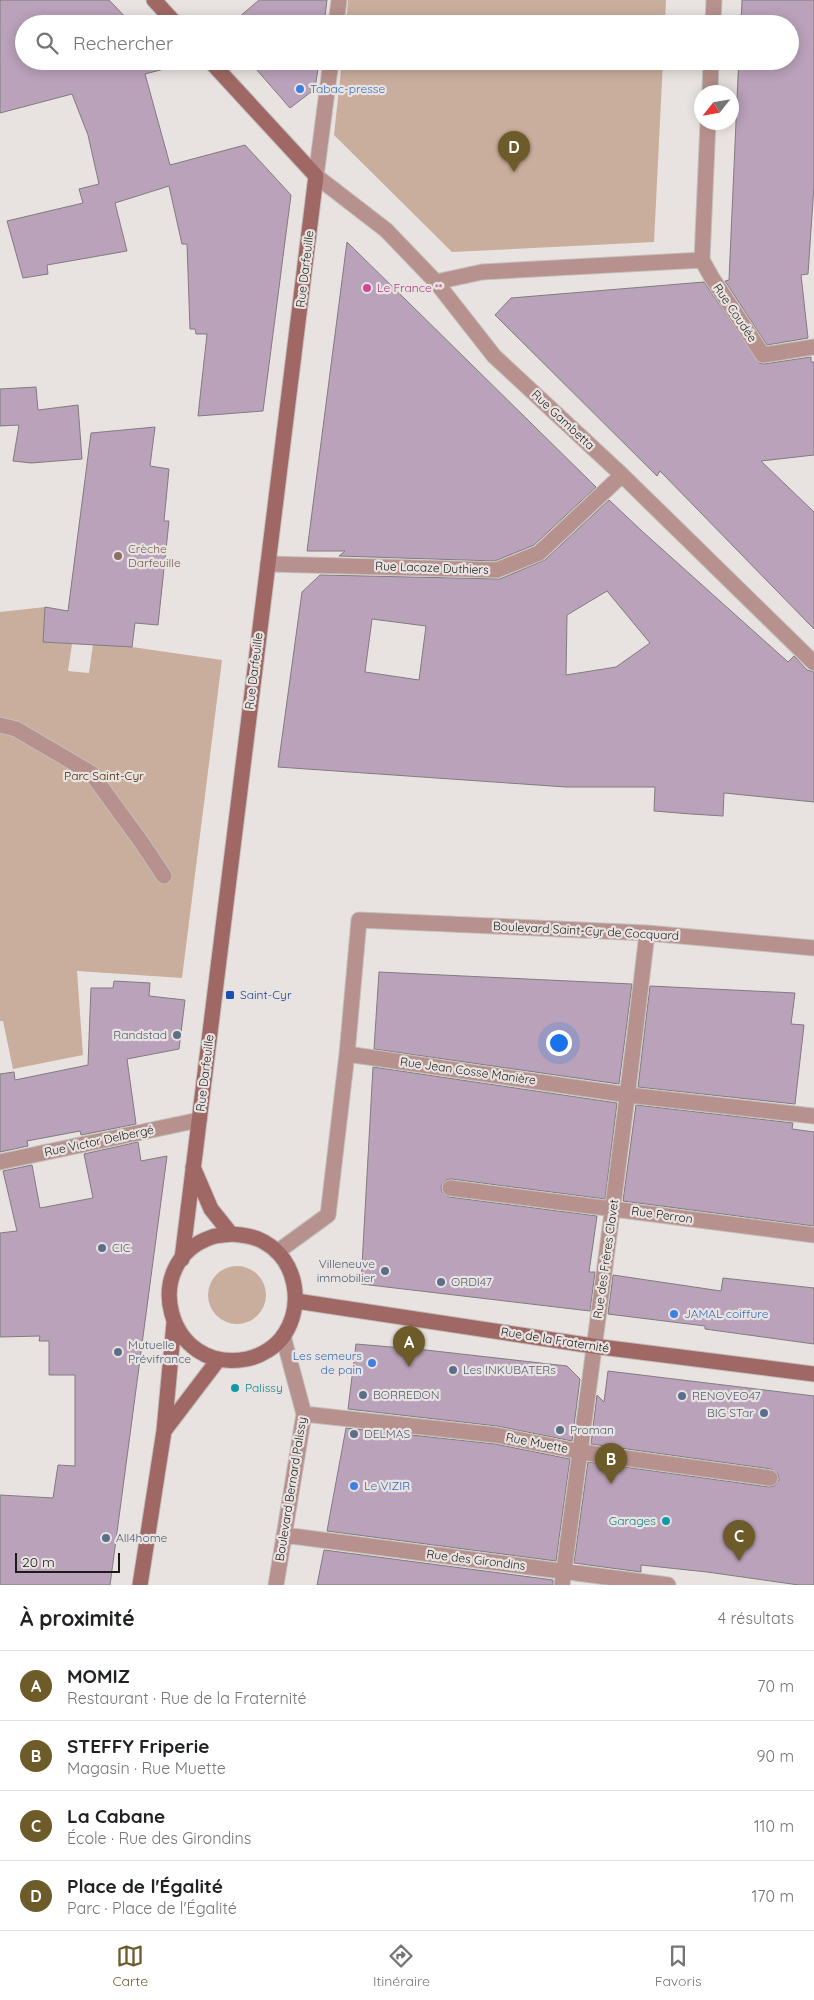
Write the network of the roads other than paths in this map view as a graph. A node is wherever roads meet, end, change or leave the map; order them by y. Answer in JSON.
{"nodes":[{"id":1,"x":154,"y":0,"type":"edge"},
{"id":2,"x":339,"y":0,"type":"edge"},
{"id":3,"x":714,"y":0,"type":"edge"},
{"id":4,"x":168,"y":15,"type":"edge"},
{"id":5,"x":337,"y":15,"type":"edge"},
{"id":6,"x":713,"y":15,"type":"edge"},
{"id":7,"x":218,"y":70,"type":"edge"},
{"id":8,"x":330,"y":70,"type":"edge"},
{"id":9,"x":711,"y":70,"type":"edge"},
{"id":10,"x":710,"y":85,"type":"edge"},
{"id":11,"x":708,"y":130,"type":"edge"},
{"id":12,"x":316,"y":176,"type":"junction"},
{"id":13,"x":702,"y":260,"type":"junction"},
{"id":14,"x":436,"y":282,"type":"junction"},
{"id":15,"x":814,"y":347,"type":"edge"},
{"id":16,"x":622,"y":475,"type":"junction"},
{"id":17,"x":268,"y":564,"type":"junction"},
{"id":18,"x":814,"y":663,"type":"edge"},
{"id":19,"x":0,"y":725,"type":"edge"},
{"id":20,"x":164,"y":876,"type":"dead end"},
{"id":21,"x":647,"y":933,"type":"junction"},
{"id":22,"x":814,"y":948,"type":"edge"},
{"id":23,"x":347,"y":1054,"type":"junction"},
{"id":24,"x":628,"y":1095,"type":"junction"},
{"id":25,"x":814,"y":1116,"type":"edge"},
{"id":26,"x":199,"y":1120,"type":"junction"},
{"id":27,"x":0,"y":1162,"type":"edge"},
{"id":28,"x":192,"y":1166,"type":"junction"},
{"id":29,"x":450,"y":1188,"type":"dead end"},
{"id":30,"x":613,"y":1208,"type":"junction"},
{"id":31,"x":231,"y":1234,"type":"junction"},
{"id":32,"x":814,"y":1235,"type":"edge"},
{"id":33,"x":277,"y":1252,"type":"junction"},
{"id":34,"x":182,"y":1259,"type":"junction"},
{"id":35,"x":296,"y":1301,"type":"junction"},
{"id":36,"x":174,"y":1323,"type":"junction"},
{"id":37,"x":284,"y":1336,"type":"junction"},
{"id":38,"x":593,"y":1346,"type":"junction"},
{"id":39,"x":218,"y":1360,"type":"junction"},
{"id":40,"x":814,"y":1374,"type":"edge"},
{"id":41,"x":304,"y":1414,"type":"junction"},
{"id":42,"x":164,"y":1431,"type":"junction"},
{"id":43,"x":581,"y":1452,"type":"junction"},
{"id":44,"x":770,"y":1478,"type":"dead end"},
{"id":45,"x":284,"y":1536,"type":"junction"},
{"id":46,"x":562,"y":1578,"type":"edge"},
{"id":47,"x":140,"y":1585,"type":"edge"},
{"id":48,"x":276,"y":1585,"type":"edge"},
{"id":49,"x":668,"y":1585,"type":"edge"}],
"edges":[{"from":1,"to":4,"type":"main road"},
{"from":2,"to":5,"type":"street"},
{"from":3,"to":6,"type":"street"},
{"from":7,"to":12,"type":"main road"},
{"from":8,"to":12,"type":"street"},
{"from":9,"to":10,"type":"street"},
{"from":11,"to":13,"type":"street"},
{"from":12,"to":14,"type":"street","name":"Rue Gambetta"},
{"from":12,"to":17,"type":"main road","name":"Rue Darfeuille"},
{"from":13,"to":14,"type":"street"},
{"from":13,"to":15,"type":"street","name":"Rue Coudée"},
{"from":14,"to":16,"type":"street","name":"Rue Gambetta"},
{"from":16,"to":17,"type":"street","name":"Rue Lacaze Duthiers"},
{"from":16,"to":18,"type":"street","name":"Rue Gambetta"},
{"from":17,"to":26,"type":"main road","name":"Rue Darfeuille"},
{"from":19,"to":20,"type":"street"},
{"from":21,"to":22,"type":"street","name":"Boulevard Saint-Cyr de Cocquard"},
{"from":21,"to":23,"type":"street","name":"Boulevard Saint-Cyr de Cocquard"},
{"from":21,"to":24,"type":"street","name":"Rue des Frères Clavet"},
{"from":23,"to":24,"type":"street","name":"Rue Jean Cosse Manière"},
{"from":23,"to":33,"type":"street"},
{"from":24,"to":25,"type":"street","name":"Rue Jean Cosse Manière"},
{"from":24,"to":30,"type":"street","name":"Rue des Frères Clavet"},
{"from":26,"to":27,"type":"street","name":"Rue Victor Delbergé"},
{"from":26,"to":28,"type":"main road","name":"Rue Darfeuille"},
{"from":28,"to":31,"type":"main road"},
{"from":28,"to":34,"type":"main road","name":"Rue Darfeuille"},
{"from":29,"to":30,"type":"street","name":"Rue Perron"},
{"from":30,"to":32,"type":"street","name":"Rue Perron"},
{"from":30,"to":38,"type":"street","name":"Rue des Frères Clavet"},
{"from":31,"to":33,"type":"main road"},
{"from":31,"to":34,"type":"main road"},
{"from":33,"to":35,"type":"main road"},
{"from":34,"to":36,"type":"main road"},
{"from":35,"to":37,"type":"main road"},
{"from":35,"to":38,"type":"main road","name":"Rue de la Fraternité"},
{"from":36,"to":39,"type":"main road"},
{"from":36,"to":42,"type":"main road"},
{"from":37,"to":39,"type":"main road"},
{"from":37,"to":41,"type":"street","name":"Boulevard Bernard Palissy"},
{"from":38,"to":40,"type":"main road","name":"Rue de la Fraternité"},
{"from":38,"to":43,"type":"street","name":"Rue des Frères Clavet"},
{"from":39,"to":42,"type":"main road"},
{"from":41,"to":43,"type":"street","name":"Rue Muette"},
{"from":41,"to":45,"type":"street","name":"Boulevard Bernard Palissy"},
{"from":42,"to":47,"type":"main road"},
{"from":43,"to":44,"type":"street","name":"Rue Muette"},
{"from":43,"to":46,"type":"street","name":"Rue des Frères Clavet"},
{"from":45,"to":46,"type":"street","name":"Rue des Girondins"},
{"from":45,"to":48,"type":"street","name":"Boulevard Bernard Palissy"},
{"from":46,"to":49,"type":"street","name":"Rue des Girondins"}]}
